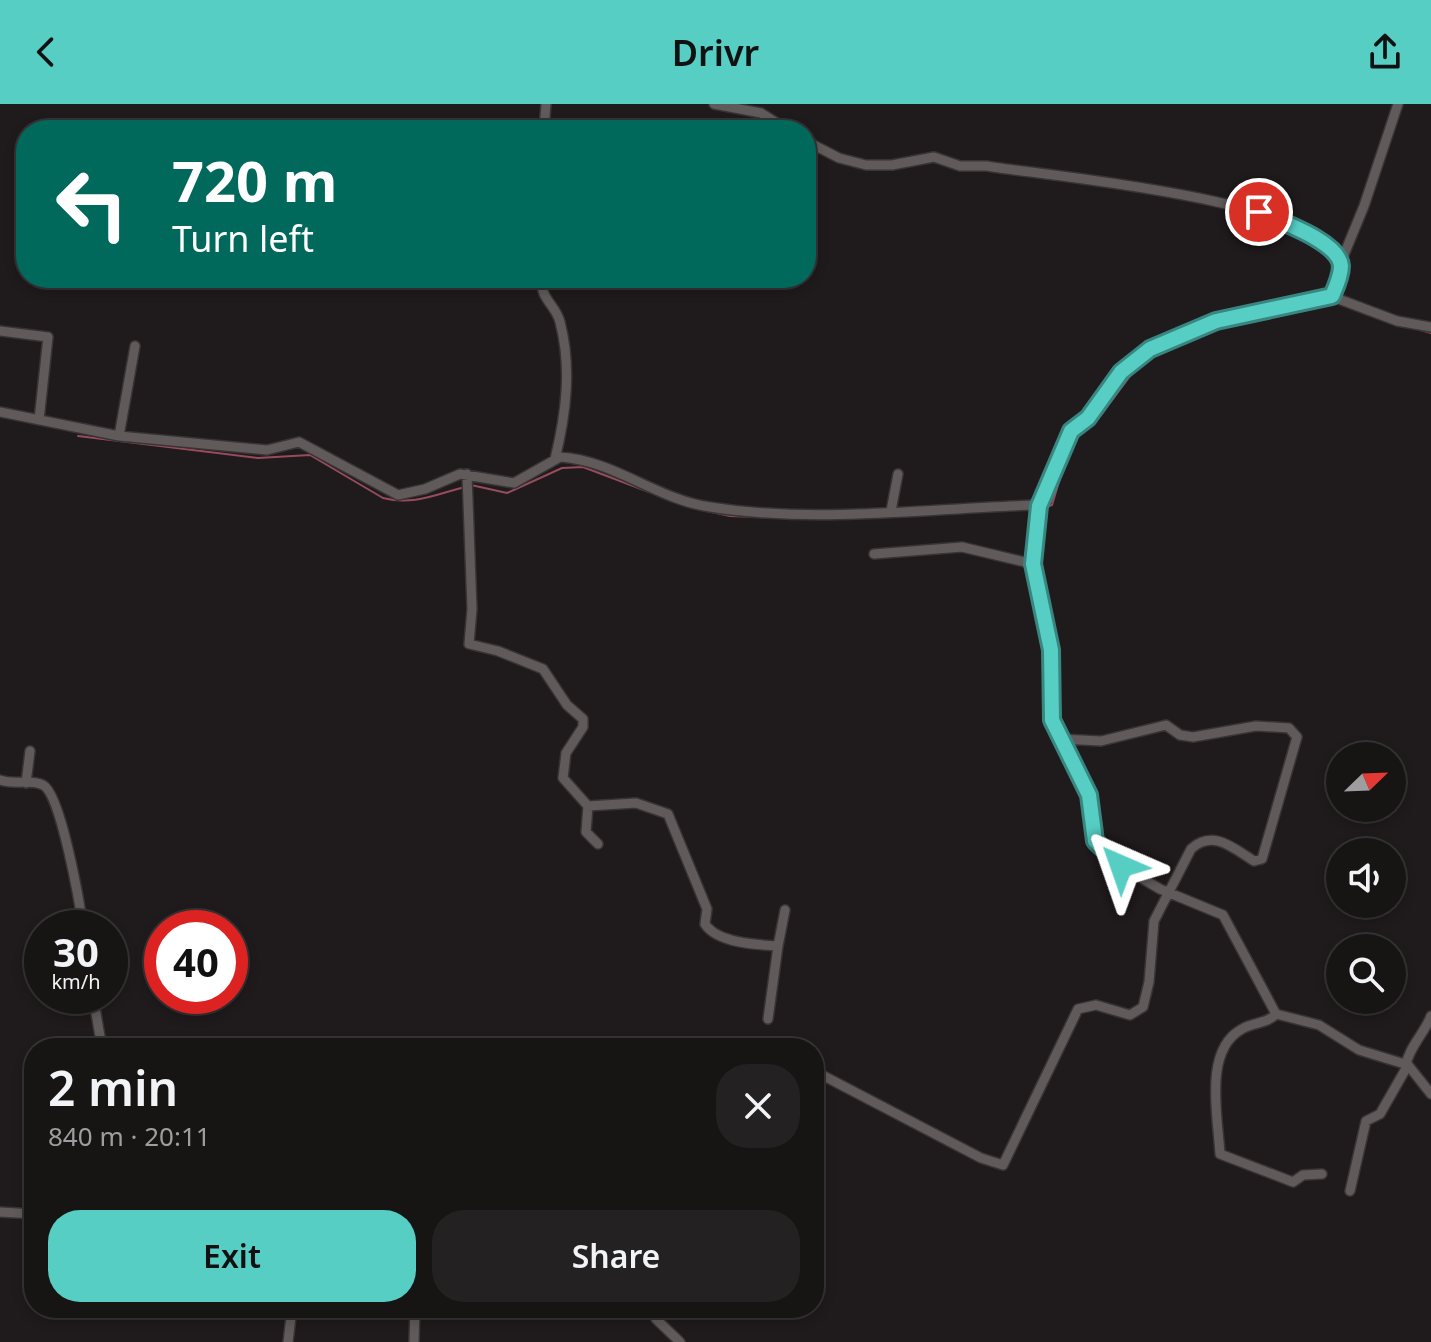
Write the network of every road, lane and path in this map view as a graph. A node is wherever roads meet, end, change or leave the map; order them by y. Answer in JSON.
{"nodes":[{"id":1,"x":714,"y":104,"type":"edge"},
{"id":2,"x":1398,"y":104,"type":"edge"},
{"id":3,"x":772,"y":120,"type":"edge"},
{"id":4,"x":816,"y":146,"type":"edge"},
{"id":5,"x":1341,"y":262,"type":"junction"},
{"id":6,"x":543,"y":288,"type":"edge"},
{"id":7,"x":1332,"y":296,"type":"junction"},
{"id":8,"x":1431,"y":327,"type":"edge"},
{"id":9,"x":0,"y":331,"type":"edge"},
{"id":10,"x":135,"y":346,"type":"dead end"},
{"id":11,"x":0,"y":412,"type":"edge"},
{"id":12,"x":39,"y":420,"type":"junction"},
{"id":13,"x":119,"y":436,"type":"junction"},
{"id":14,"x":555,"y":459,"type":"junction"},
{"id":15,"x":898,"y":474,"type":"dead end"},
{"id":16,"x":467,"y":476,"type":"junction"},
{"id":17,"x":1038,"y":507,"type":"junction"},
{"id":18,"x":891,"y":511,"type":"junction"},
{"id":19,"x":874,"y":554,"type":"dead end"},
{"id":20,"x":1033,"y":564,"type":"junction"},
{"id":21,"x":1061,"y":739,"type":"junction"},
{"id":22,"x":30,"y":751,"type":"dead end"},
{"id":23,"x":0,"y":780,"type":"edge"},
{"id":24,"x":26,"y":783,"type":"junction"},
{"id":25,"x":588,"y":806,"type":"junction"},
{"id":26,"x":598,"y":844,"type":"dead end"},
{"id":27,"x":1169,"y":893,"type":"junction"},
{"id":28,"x":80,"y":910,"type":"edge"},
{"id":29,"x":785,"y":910,"type":"dead end"},
{"id":30,"x":778,"y":946,"type":"junction"},
{"id":31,"x":96,"y":1014,"type":"edge"},
{"id":32,"x":1276,"y":1014,"type":"junction"},
{"id":33,"x":1431,"y":1016,"type":"edge"},
{"id":34,"x":768,"y":1019,"type":"dead end"},
{"id":35,"x":100,"y":1038,"type":"edge"},
{"id":36,"x":1407,"y":1065,"type":"junction"},
{"id":37,"x":824,"y":1076,"type":"edge"},
{"id":38,"x":1431,"y":1094,"type":"edge"},
{"id":39,"x":1322,"y":1174,"type":"dead end"},
{"id":40,"x":1350,"y":1191,"type":"dead end"},
{"id":41,"x":0,"y":1212,"type":"edge"},
{"id":42,"x":24,"y":1213,"type":"edge"},
{"id":43,"x":291,"y":1318,"type":"edge"},
{"id":44,"x":415,"y":1318,"type":"edge"},
{"id":45,"x":656,"y":1319,"type":"dead end"},
{"id":46,"x":288,"y":1342,"type":"edge"},
{"id":47,"x":414,"y":1342,"type":"edge"},
{"id":48,"x":680,"y":1342,"type":"edge"}],
"edges":[{"from":1,"to":3,"type":"street"},
{"from":2,"to":5,"type":"street"},
{"from":4,"to":5,"type":"street"},
{"from":5,"to":7,"type":"street"},
{"from":6,"to":14,"type":"street"},
{"from":7,"to":8,"type":"street"},
{"from":7,"to":17,"type":"street"},
{"from":9,"to":12,"type":"street"},
{"from":10,"to":13,"type":"street"},
{"from":11,"to":12,"type":"street"},
{"from":12,"to":13,"type":"street"},
{"from":13,"to":16,"type":"street"},
{"from":14,"to":16,"type":"street"},
{"from":14,"to":18,"type":"street"},
{"from":15,"to":18,"type":"street"},
{"from":16,"to":25,"type":"street"},
{"from":17,"to":18,"type":"street"},
{"from":17,"to":20,"type":"street"},
{"from":19,"to":20,"type":"street"},
{"from":20,"to":21,"type":"street"},
{"from":21,"to":27,"type":"street"},
{"from":21,"to":27,"type":"street"},
{"from":22,"to":24,"type":"street"},
{"from":23,"to":24,"type":"street"},
{"from":24,"to":28,"type":"street"},
{"from":25,"to":26,"type":"street"},
{"from":25,"to":30,"type":"street"},
{"from":27,"to":32,"type":"street"},
{"from":27,"to":37,"type":"street"},
{"from":29,"to":30,"type":"street"},
{"from":30,"to":34,"type":"street"},
{"from":31,"to":35,"type":"street"},
{"from":32,"to":36,"type":"street"},
{"from":32,"to":39,"type":"street"},
{"from":33,"to":36,"type":"street"},
{"from":36,"to":38,"type":"street"},
{"from":36,"to":40,"type":"street"},
{"from":41,"to":42,"type":"street"},
{"from":43,"to":46,"type":"street"},
{"from":44,"to":47,"type":"street"},
{"from":45,"to":48,"type":"street"}]}
